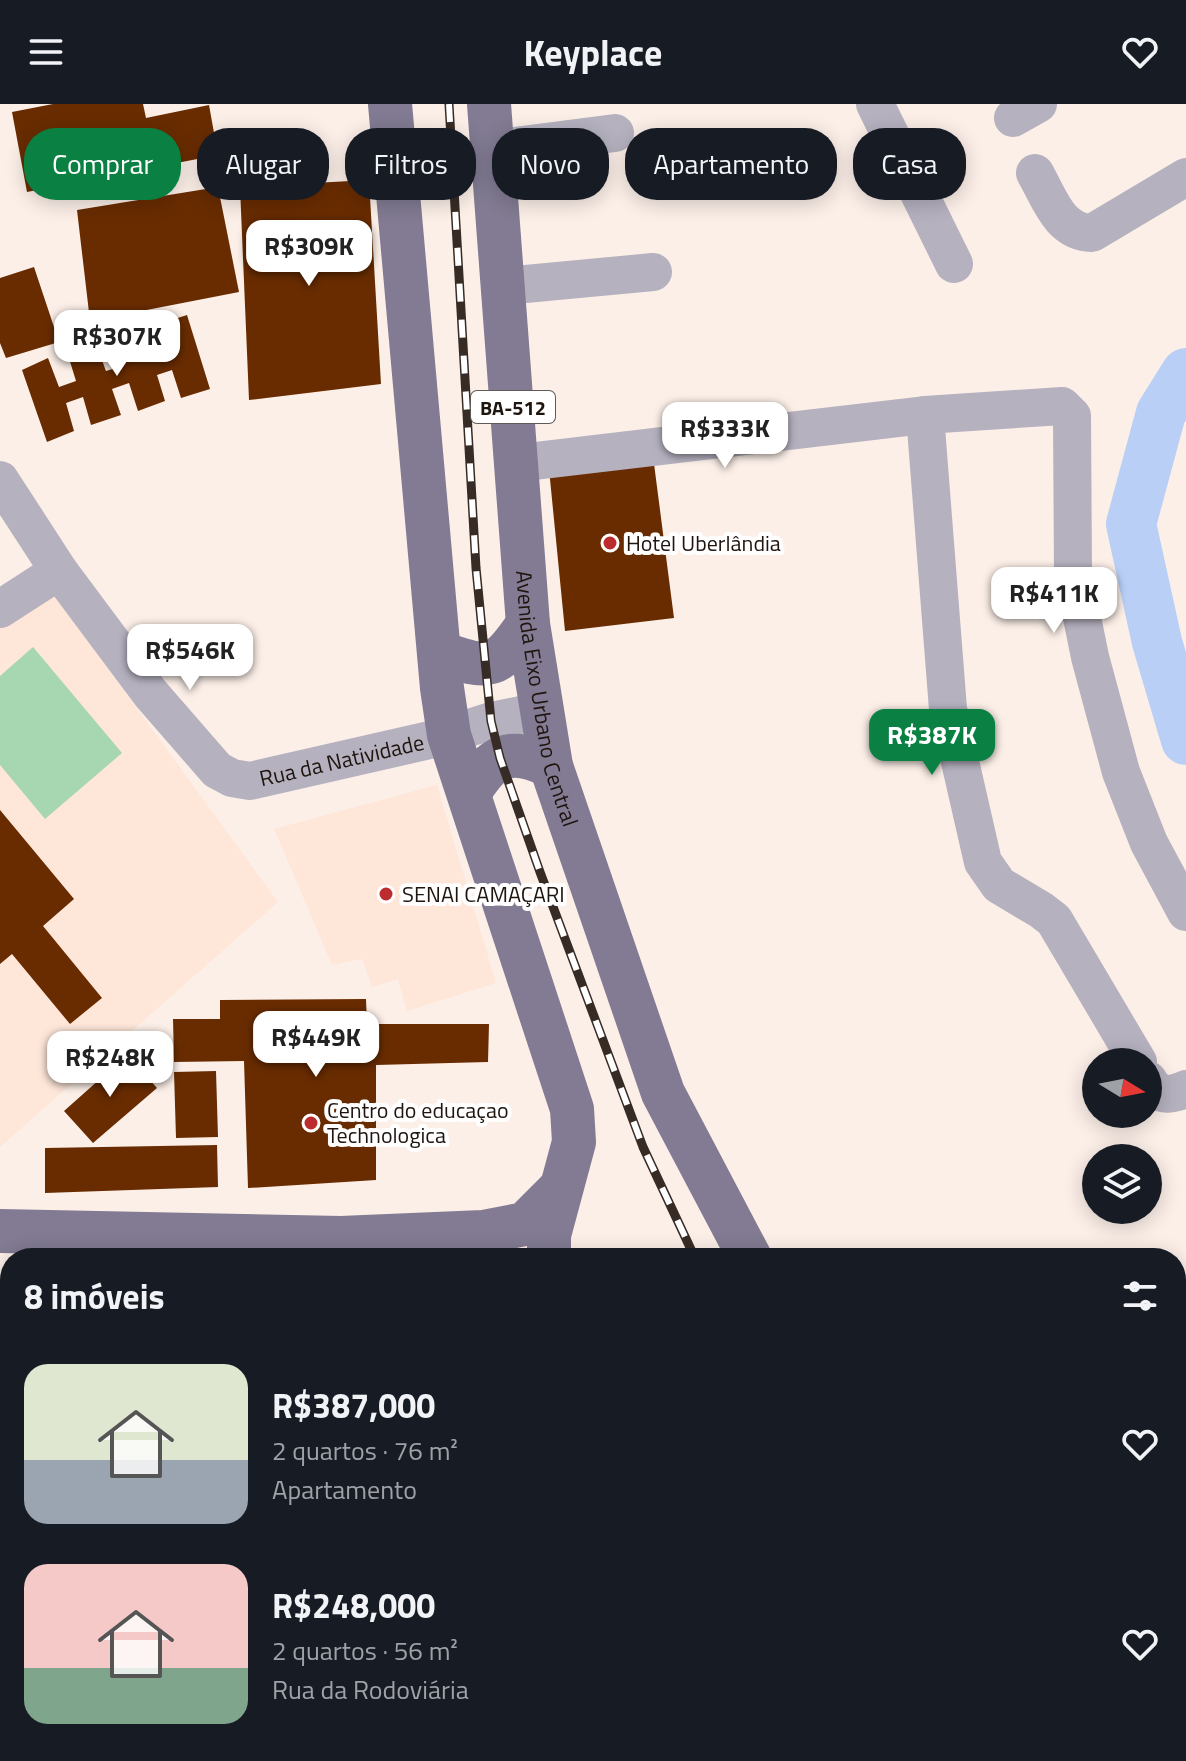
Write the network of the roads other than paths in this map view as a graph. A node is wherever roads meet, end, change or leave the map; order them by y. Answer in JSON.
{"nodes":[{"id":1,"x":390,"y":104,"type":"edge"},
{"id":2,"x":489,"y":104,"type":"edge"},
{"id":3,"x":875,"y":104,"type":"edge"},
{"id":4,"x":615,"y":133,"type":"dead end"},
{"id":5,"x":609,"y":134,"type":"edge"},
{"id":6,"x":492,"y":138,"type":"edge"},
{"id":7,"x":1035,"y":173,"type":"dead end"},
{"id":8,"x":1186,"y":177,"type":"edge"},
{"id":9,"x":497,"y":200,"type":"edge"},
{"id":10,"x":954,"y":264,"type":"dead end"},
{"id":11,"x":653,"y":272,"type":"dead end"},
{"id":12,"x":504,"y":286,"type":"junction"},
{"id":13,"x":925,"y":415,"type":"junction"},
{"id":14,"x":518,"y":463,"type":"junction"},
{"id":15,"x":0,"y":480,"type":"edge"},
{"id":16,"x":59,"y":571,"type":"junction"},
{"id":17,"x":0,"y":609,"type":"edge"},
{"id":18,"x":528,"y":624,"type":"junction"},
{"id":19,"x":439,"y":652,"type":"junction"},
{"id":20,"x":540,"y":711,"type":"junction"},
{"id":21,"x":449,"y":735,"type":"junction"},
{"id":22,"x":551,"y":766,"type":"junction"},
{"id":23,"x":469,"y":793,"type":"junction"},
{"id":24,"x":1186,"y":912,"type":"edge"},
{"id":25,"x":1130,"y":1048,"type":"edge"},
{"id":26,"x":1186,"y":1089,"type":"edge"},
{"id":27,"x":1162,"y":1094,"type":"edge"},
{"id":28,"x":561,"y":1188,"type":"junction"},
{"id":29,"x":8,"y":1228,"type":"edge"},
{"id":30,"x":498,"y":1245,"type":"edge"},
{"id":31,"x":549,"y":1248,"type":"edge"},
{"id":32,"x":745,"y":1248,"type":"edge"}],
"edges":[{"from":1,"to":19,"type":"main road"},
{"from":2,"to":6,"type":"main road","name":"Avenida Eixo Urbano Central","number":"BA-512"},
{"from":3,"to":10,"type":"street"},
{"from":4,"to":5,"type":"street"},
{"from":7,"to":8,"type":"street"},
{"from":9,"to":12,"type":"main road","name":"Avenida Eixo Urbano Central","number":"BA-512"},
{"from":11,"to":12,"type":"street"},
{"from":12,"to":14,"type":"main road","name":"Avenida Eixo Urbano Central","number":"BA-512"},
{"from":13,"to":14,"type":"street"},
{"from":13,"to":24,"type":"street"},
{"from":13,"to":25,"type":"street"},
{"from":14,"to":18,"type":"main road","name":"Avenida Eixo Urbano Central","number":"BA-512"},
{"from":15,"to":16,"type":"street","name":"Rua da Natividade"},
{"from":16,"to":17,"type":"street"},
{"from":16,"to":21,"type":"street","name":"Rua da Natividade"},
{"from":18,"to":19,"type":"main road"},
{"from":18,"to":20,"type":"main road","name":"Avenida Eixo Urbano Central","number":"BA-512"},
{"from":19,"to":21,"type":"main road"},
{"from":20,"to":21,"type":"street","name":"Rua da Natividade"},
{"from":20,"to":22,"type":"main road","name":"Avenida Eixo Urbano Central","number":"BA-512"},
{"from":21,"to":23,"type":"main road"},
{"from":22,"to":23,"type":"main road"},
{"from":22,"to":32,"type":"main road","name":"Avenida Eixo Urbano Central","number":"BA-512"},
{"from":23,"to":28,"type":"main road"},
{"from":26,"to":27,"type":"street"},
{"from":28,"to":30,"type":"main road"},
{"from":28,"to":31,"type":"main road"},
{"from":29,"to":30,"type":"main road"}]}
